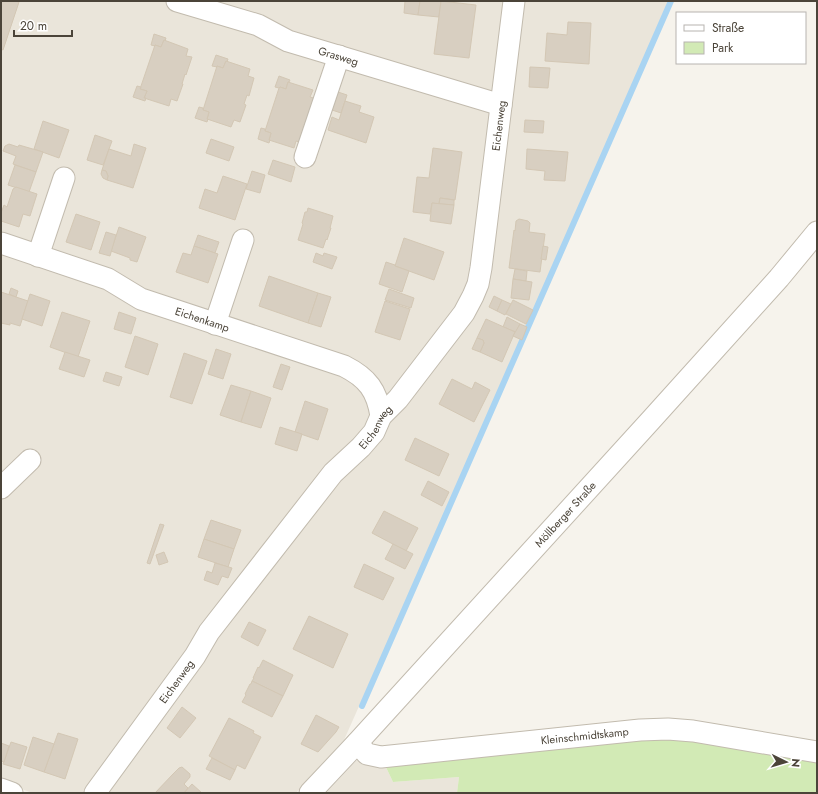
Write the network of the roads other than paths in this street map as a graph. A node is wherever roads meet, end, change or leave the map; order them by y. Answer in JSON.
{"nodes":[{"id":1,"x":177,"y":1,"type":"edge"},
{"id":2,"x":514,"y":1,"type":"edge"},
{"id":3,"x":339,"y":56,"type":"junction"},
{"id":4,"x":501,"y":105,"type":"junction"},
{"id":5,"x":305,"y":157,"type":"dead end"},
{"id":6,"x":64,"y":178,"type":"dead end"},
{"id":7,"x":817,"y":232,"type":"edge"},
{"id":8,"x":243,"y":240,"type":"dead end"},
{"id":9,"x":1,"y":243,"type":"edge"},
{"id":10,"x":38,"y":256,"type":"junction"},
{"id":11,"x":216,"y":324,"type":"junction"},
{"id":12,"x":381,"y":416,"type":"junction"},
{"id":13,"x":30,"y":460,"type":"dead end"},
{"id":14,"x":1,"y":488,"type":"edge"},
{"id":15,"x":357,"y":743,"type":"junction"},
{"id":16,"x":817,"y":752,"type":"edge"},
{"id":17,"x":1,"y":789,"type":"edge"},
{"id":18,"x":12,"y":793,"type":"edge"},
{"id":19,"x":95,"y":793,"type":"edge"},
{"id":20,"x":310,"y":793,"type":"edge"}],
"edges":[{"from":1,"to":3,"type":"street","name":"Grasweg"},
{"from":2,"to":4,"type":"street","name":"Eichenweg"},
{"from":3,"to":4,"type":"street","name":"Grasweg"},
{"from":3,"to":5,"type":"street"},
{"from":4,"to":12,"type":"street","name":"Eichenweg"},
{"from":6,"to":10,"type":"street"},
{"from":7,"to":15,"type":"street","name":"Möllberger Straße"},
{"from":8,"to":11,"type":"street"},
{"from":9,"to":10,"type":"street","name":"Eichenkamp"},
{"from":10,"to":11,"type":"street","name":"Eichenkamp"},
{"from":11,"to":12,"type":"street","name":"Eichenkamp"},
{"from":12,"to":19,"type":"street","name":"Eichenweg"},
{"from":13,"to":14,"type":"street"},
{"from":15,"to":16,"type":"street","name":"Kleinschmidtskamp"},
{"from":15,"to":20,"type":"street","name":"Möllberger Straße"},
{"from":17,"to":18,"type":"street"}]}
